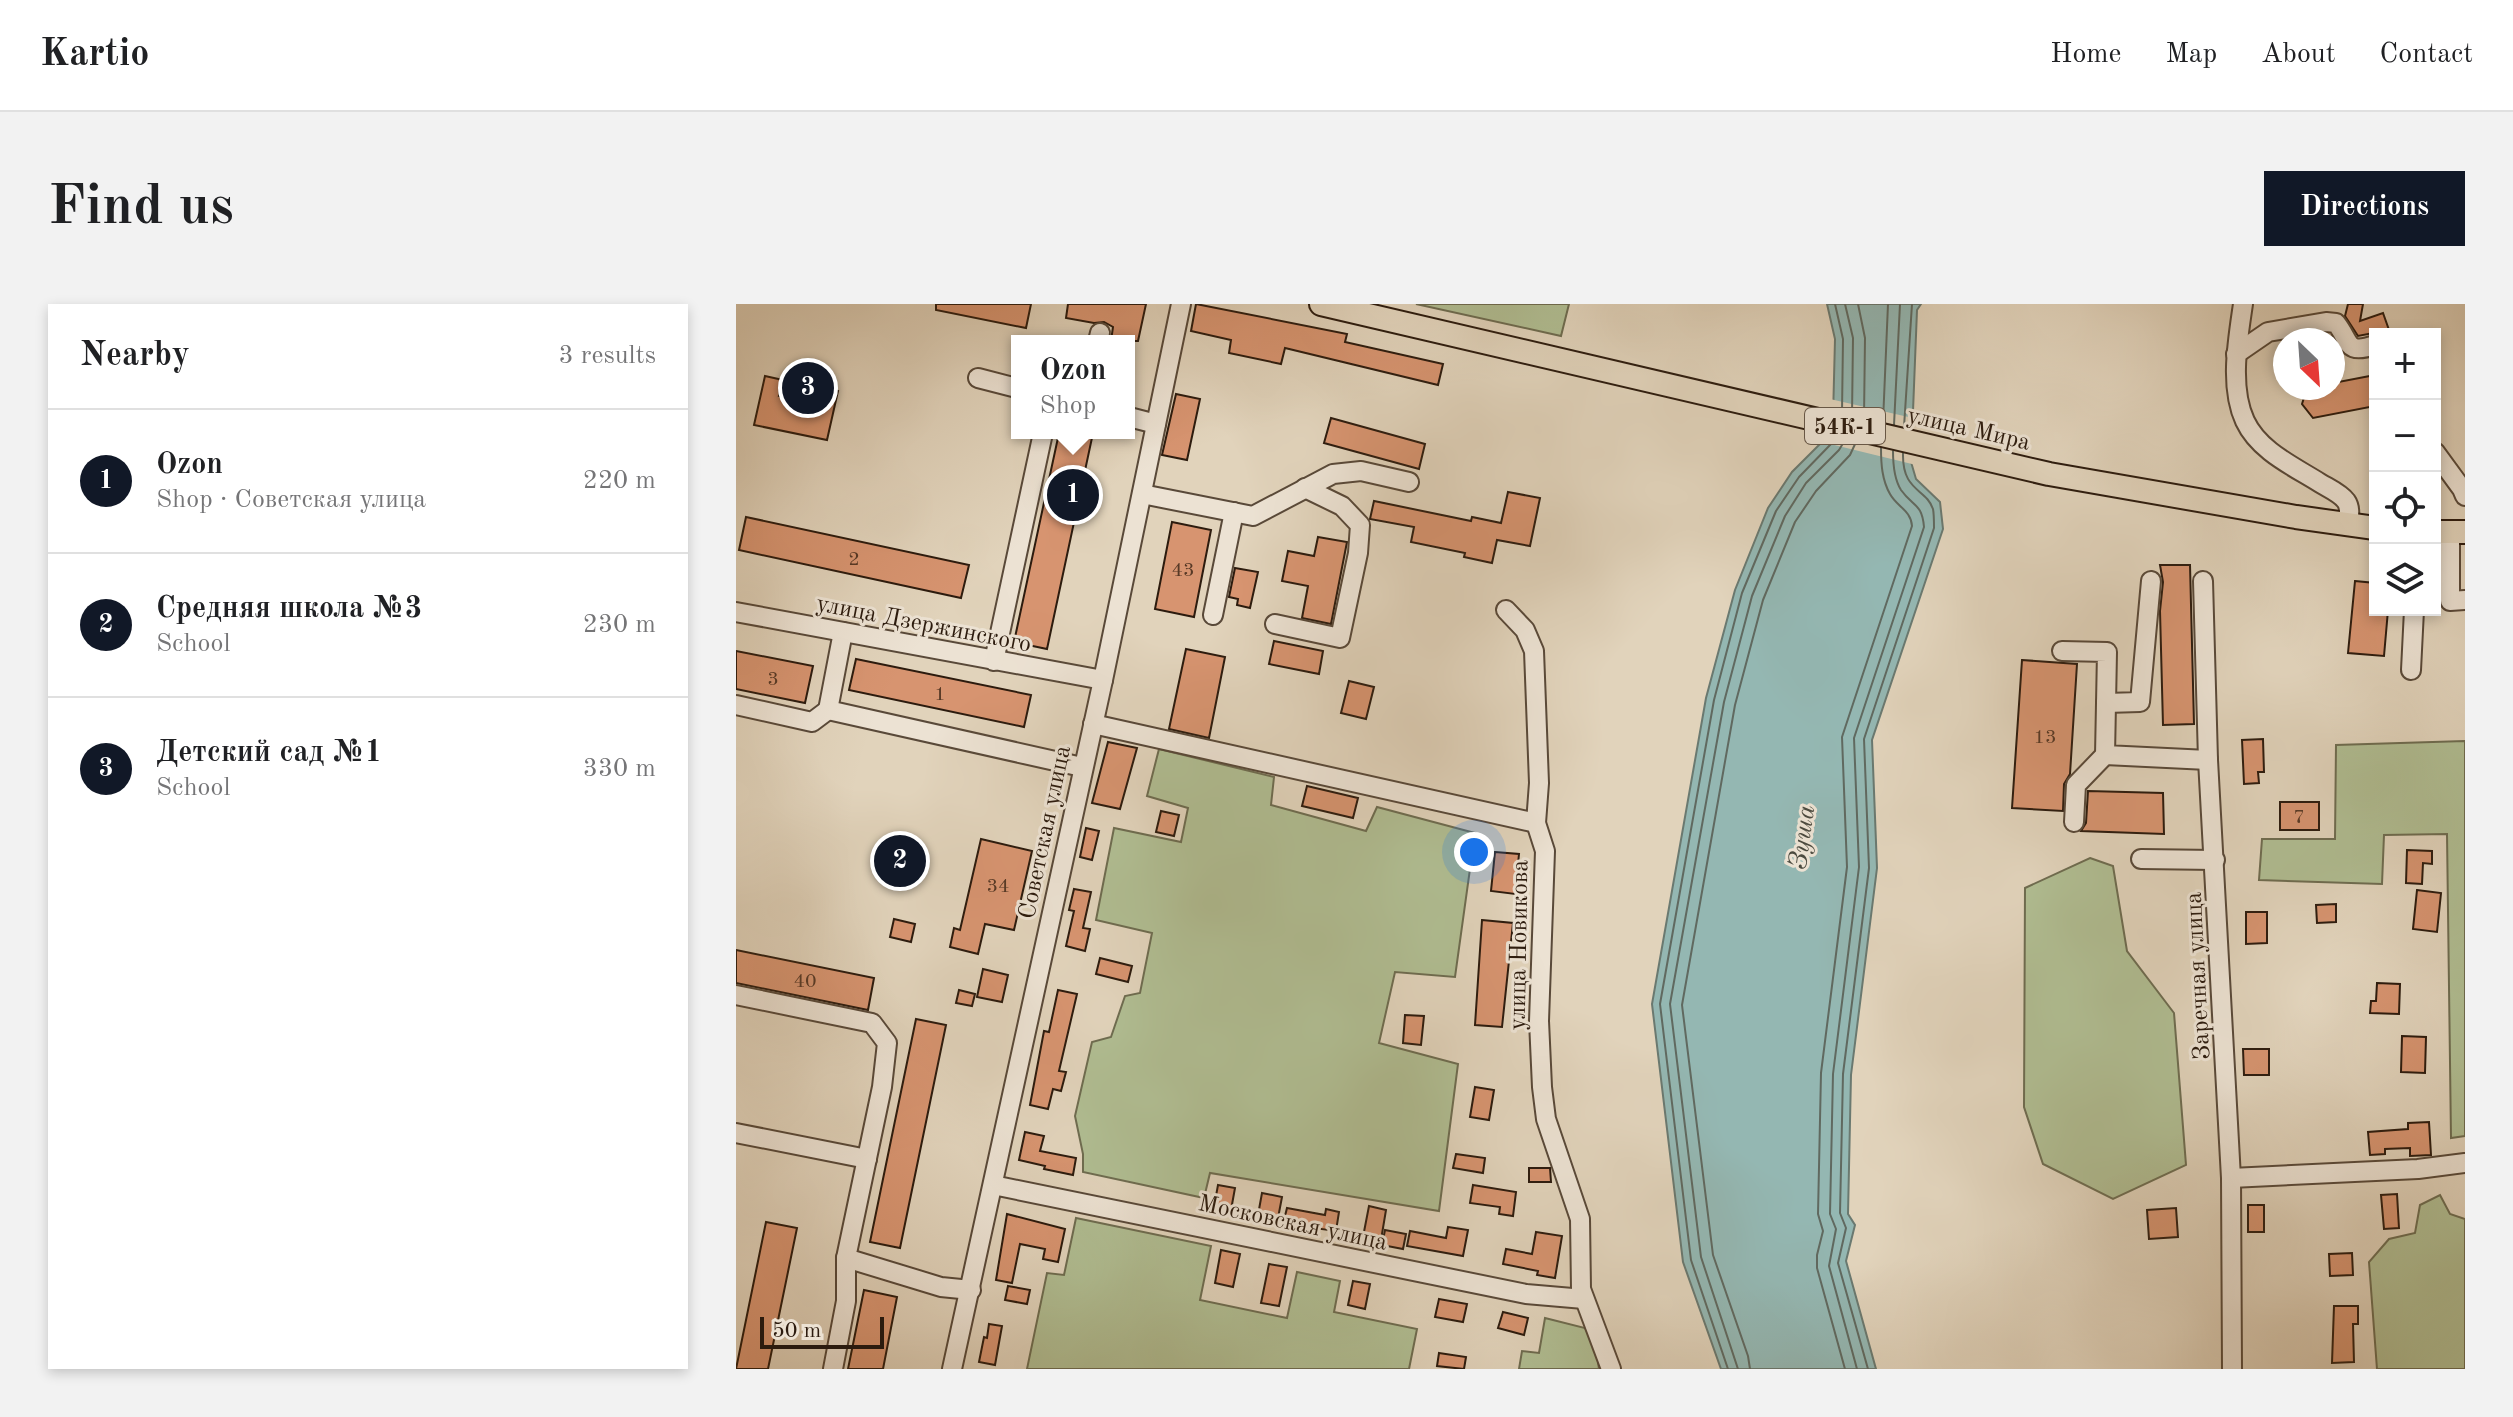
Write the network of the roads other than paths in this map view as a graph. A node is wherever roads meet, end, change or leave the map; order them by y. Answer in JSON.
{"nodes":[{"id":1,"x":1181,"y":304,"type":"edge"},
{"id":2,"x":1321,"y":304,"type":"edge"},
{"id":3,"x":2243,"y":304,"type":"edge"},
{"id":4,"x":2369,"y":347,"type":"edge"},
{"id":5,"x":2236,"y":354,"type":"junction"},
{"id":6,"x":978,"y":378,"type":"dead end"},
{"id":7,"x":1011,"y":386,"type":"edge"},
{"id":8,"x":1135,"y":419,"type":"edge"},
{"id":9,"x":1156,"y":424,"type":"junction"},
{"id":10,"x":1042,"y":439,"type":"edge"},
{"id":11,"x":2441,"y":460,"type":"edge"},
{"id":12,"x":1409,"y":482,"type":"dead end"},
{"id":13,"x":1305,"y":488,"type":"junction"},
{"id":14,"x":1142,"y":494,"type":"junction"},
{"id":15,"x":2465,"y":496,"type":"edge"},
{"id":16,"x":1234,"y":512,"type":"junction"},
{"id":17,"x":2348,"y":525,"type":"junction"},
{"id":18,"x":2369,"y":527,"type":"edge"},
{"id":19,"x":2450,"y":532,"type":"edge"},
{"id":20,"x":2151,"y":581,"type":"dead end"},
{"id":21,"x":2203,"y":581,"type":"dead end"},
{"id":22,"x":2465,"y":600,"type":"edge"},
{"id":23,"x":1506,"y":610,"type":"dead end"},
{"id":24,"x":736,"y":612,"type":"edge"},
{"id":25,"x":1213,"y":615,"type":"dead end"},
{"id":26,"x":2414,"y":616,"type":"edge"},
{"id":27,"x":1275,"y":624,"type":"dead end"},
{"id":28,"x":843,"y":632,"type":"junction"},
{"id":29,"x":2062,"y":651,"type":"dead end"},
{"id":30,"x":994,"y":661,"type":"junction"},
{"id":31,"x":2411,"y":670,"type":"dead end"},
{"id":32,"x":1103,"y":680,"type":"junction"},
{"id":33,"x":2106,"y":703,"type":"junction"},
{"id":34,"x":736,"y":705,"type":"edge"},
{"id":35,"x":828,"y":710,"type":"junction"},
{"id":36,"x":1093,"y":724,"type":"junction"},
{"id":37,"x":2105,"y":755,"type":"junction"},
{"id":38,"x":2208,"y":760,"type":"junction"},
{"id":39,"x":1082,"y":767,"type":"junction"},
{"id":40,"x":2074,"y":822,"type":"dead end"},
{"id":41,"x":1536,"y":823,"type":"junction"},
{"id":42,"x":2141,"y":859,"type":"dead end"},
{"id":43,"x":2215,"y":860,"type":"junction"},
{"id":44,"x":736,"y":995,"type":"edge"},
{"id":45,"x":736,"y":1133,"type":"edge"},
{"id":46,"x":867,"y":1159,"type":"junction"},
{"id":47,"x":2465,"y":1163,"type":"edge"},
{"id":48,"x":2231,"y":1178,"type":"junction"},
{"id":49,"x":993,"y":1185,"type":"junction"},
{"id":50,"x":846,"y":1258,"type":"junction"},
{"id":51,"x":971,"y":1290,"type":"junction"},
{"id":52,"x":1584,"y":1299,"type":"junction"},
{"id":53,"x":833,"y":1369,"type":"edge"},
{"id":54,"x":952,"y":1369,"type":"edge"},
{"id":55,"x":1611,"y":1369,"type":"edge"},
{"id":56,"x":2232,"y":1369,"type":"edge"}],
"edges":[{"from":1,"to":9,"type":"street","name":"Советская улица"},
{"from":2,"to":17,"type":"main road","name":"улица Мира","number":"54К-1"},
{"from":3,"to":5,"type":"street"},
{"from":4,"to":5,"type":"street"},
{"from":5,"to":17,"type":"street"},
{"from":6,"to":7,"type":"street"},
{"from":8,"to":9,"type":"street"},
{"from":9,"to":14,"type":"street","name":"Советская улица"},
{"from":10,"to":30,"type":"street"},
{"from":11,"to":15,"type":"street"},
{"from":12,"to":13,"type":"street"},
{"from":13,"to":16,"type":"street"},
{"from":13,"to":27,"type":"street"},
{"from":14,"to":16,"type":"street"},
{"from":14,"to":32,"type":"street","name":"Советская улица"},
{"from":16,"to":25,"type":"street"},
{"from":17,"to":18,"type":"main road","name":"улица Мира","number":"54К-1"},
{"from":19,"to":22,"type":"street"},
{"from":20,"to":33,"type":"street"},
{"from":21,"to":38,"type":"street","name":"Заречная улица"},
{"from":23,"to":41,"type":"street","name":"улица Новикова"},
{"from":24,"to":28,"type":"street","name":"улица Дзержинского"},
{"from":26,"to":31,"type":"street"},
{"from":28,"to":30,"type":"street","name":"улица Дзержинского"},
{"from":28,"to":35,"type":"street"},
{"from":29,"to":33,"type":"street"},
{"from":30,"to":32,"type":"street","name":"улица Дзержинского"},
{"from":32,"to":36,"type":"street","name":"Советская улица"},
{"from":33,"to":37,"type":"street"},
{"from":34,"to":35,"type":"street"},
{"from":35,"to":39,"type":"street"},
{"from":36,"to":39,"type":"street","name":"Советская улица"},
{"from":36,"to":41,"type":"street"},
{"from":37,"to":38,"type":"street"},
{"from":37,"to":40,"type":"street"},
{"from":38,"to":43,"type":"street","name":"Заречная улица"},
{"from":39,"to":49,"type":"street","name":"Советская улица"},
{"from":41,"to":52,"type":"street","name":"улица Новикова"},
{"from":42,"to":43,"type":"street"},
{"from":43,"to":48,"type":"street","name":"Заречная улица"},
{"from":44,"to":46,"type":"street"},
{"from":45,"to":46,"type":"street"},
{"from":46,"to":50,"type":"street"},
{"from":47,"to":48,"type":"street"},
{"from":48,"to":56,"type":"street","name":"Заречная улица"},
{"from":49,"to":51,"type":"street","name":"Советская улица"},
{"from":49,"to":52,"type":"street","name":"Московская улица"},
{"from":50,"to":51,"type":"street"},
{"from":50,"to":53,"type":"street"},
{"from":51,"to":54,"type":"street","name":"Советская улица"},
{"from":52,"to":55,"type":"street","name":"улица Новикова"}]}
